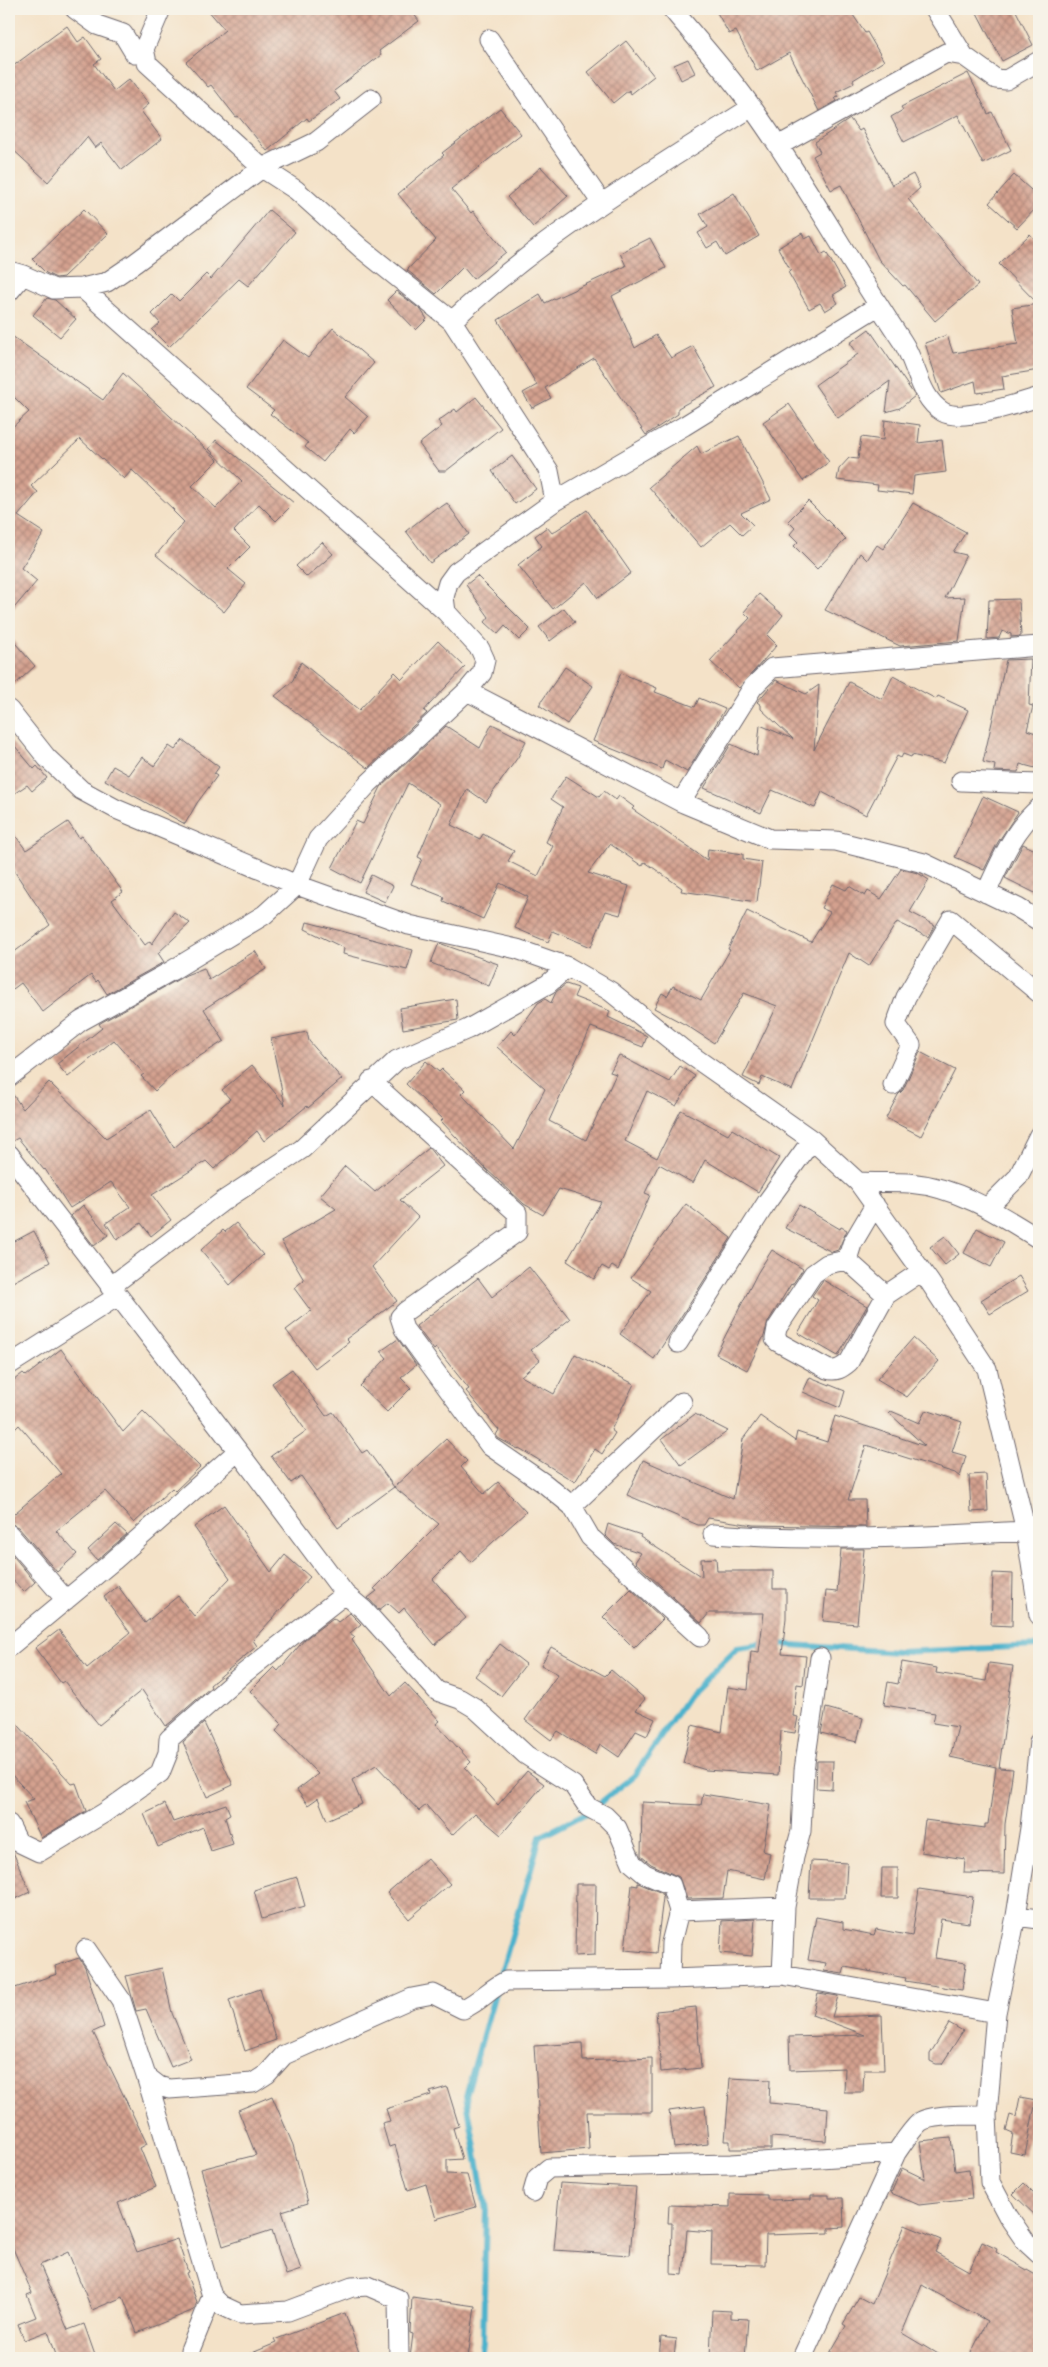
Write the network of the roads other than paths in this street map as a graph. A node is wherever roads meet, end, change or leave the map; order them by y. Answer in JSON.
{"nodes":[{"id":1,"x":76,"y":9,"type":"edge"},
{"id":2,"x":162,"y":9,"type":"edge"},
{"id":3,"x":672,"y":9,"type":"edge"},
{"id":4,"x":934,"y":9,"type":"edge"},
{"id":5,"x":489,"y":39,"type":"dead end"},
{"id":6,"x":144,"y":49,"type":"junction"},
{"id":7,"x":964,"y":56,"type":"junction"},
{"id":8,"x":1039,"y":61,"type":"edge"},
{"id":9,"x":371,"y":99,"type":"dead end"},
{"id":10,"x":752,"y":107,"type":"junction"},
{"id":11,"x":778,"y":146,"type":"junction"},
{"id":12,"x":262,"y":168,"type":"junction"},
{"id":13,"x":601,"y":202,"type":"junction"},
{"id":14,"x":16,"y":273,"type":"edge"},
{"id":15,"x":82,"y":288,"type":"junction"},
{"id":16,"x":9,"y":292,"type":"edge"},
{"id":17,"x":878,"y":306,"type":"junction"},
{"id":18,"x":452,"y":321,"type":"junction"},
{"id":19,"x":1039,"y":397,"type":"edge"},
{"id":20,"x":555,"y":501,"type":"junction"},
{"id":21,"x":446,"y":612,"type":"junction"},
{"id":22,"x":1039,"y":646,"type":"edge"},
{"id":23,"x":467,"y":691,"type":"junction"},
{"id":24,"x":9,"y":710,"type":"edge"},
{"id":25,"x":961,"y":782,"type":"dead end"},
{"id":26,"x":1039,"y":784,"type":"edge"},
{"id":27,"x":681,"y":802,"type":"junction"},
{"id":28,"x":1039,"y":808,"type":"edge"},
{"id":29,"x":297,"y":885,"type":"junction"},
{"id":30,"x":986,"y":893,"type":"junction"},
{"id":31,"x":1039,"y":921,"type":"edge"},
{"id":32,"x":568,"y":967,"type":"junction"},
{"id":33,"x":1039,"y":993,"type":"edge"},
{"id":34,"x":9,"y":1077,"type":"edge"},
{"id":35,"x":371,"y":1082,"type":"junction"},
{"id":36,"x":893,"y":1085,"type":"dead end"},
{"id":37,"x":1039,"y":1135,"type":"edge"},
{"id":38,"x":812,"y":1140,"type":"junction"},
{"id":39,"x":9,"y":1154,"type":"edge"},
{"id":40,"x":858,"y":1182,"type":"junction"},
{"id":41,"x":875,"y":1205,"type":"junction"},
{"id":42,"x":988,"y":1207,"type":"junction"},
{"id":43,"x":1039,"y":1239,"type":"edge"},
{"id":44,"x":847,"y":1260,"type":"junction"},
{"id":45,"x":922,"y":1271,"type":"junction"},
{"id":46,"x":114,"y":1291,"type":"junction"},
{"id":47,"x":886,"y":1295,"type":"junction"},
{"id":48,"x":678,"y":1344,"type":"dead end"},
{"id":49,"x":9,"y":1365,"type":"edge"},
{"id":50,"x":682,"y":1402,"type":"dead end"},
{"id":51,"x":238,"y":1451,"type":"junction"},
{"id":52,"x":572,"y":1506,"type":"junction"},
{"id":53,"x":1026,"y":1531,"type":"junction"},
{"id":54,"x":9,"y":1534,"type":"edge"},
{"id":55,"x":713,"y":1534,"type":"dead end"},
{"id":56,"x":345,"y":1594,"type":"junction"},
{"id":57,"x":66,"y":1600,"type":"junction"},
{"id":58,"x":1039,"y":1615,"type":"edge"},
{"id":59,"x":700,"y":1637,"type":"dead end"},
{"id":60,"x":9,"y":1647,"type":"edge"},
{"id":61,"x":820,"y":1658,"type":"dead end"},
{"id":62,"x":1039,"y":1742,"type":"edge"},
{"id":63,"x":9,"y":1824,"type":"edge"},
{"id":64,"x":785,"y":1907,"type":"junction"},
{"id":65,"x":679,"y":1911,"type":"junction"},
{"id":66,"x":1016,"y":1916,"type":"junction"},
{"id":67,"x":1039,"y":1919,"type":"edge"},
{"id":68,"x":86,"y":1950,"type":"dead end"},
{"id":69,"x":782,"y":1975,"type":"junction"},
{"id":70,"x":670,"y":1979,"type":"junction"},
{"id":71,"x":996,"y":2013,"type":"junction"},
{"id":72,"x":146,"y":2076,"type":"junction"},
{"id":73,"x":987,"y":2115,"type":"junction"},
{"id":74,"x":896,"y":2153,"type":"junction"},
{"id":75,"x":533,"y":2192,"type":"dead end"},
{"id":76,"x":1039,"y":2254,"type":"edge"},
{"id":77,"x":212,"y":2296,"type":"junction"},
{"id":78,"x":190,"y":2358,"type":"edge"},
{"id":79,"x":399,"y":2358,"type":"edge"},
{"id":80,"x":802,"y":2358,"type":"edge"}],
"edges":[{"from":1,"to":6,"type":"street"},
{"from":2,"to":6,"type":"street"},
{"from":3,"to":10,"type":"street"},
{"from":4,"to":7,"type":"street"},
{"from":5,"to":13,"type":"street"},
{"from":6,"to":12,"type":"street"},
{"from":7,"to":8,"type":"street"},
{"from":7,"to":11,"type":"street"},
{"from":9,"to":12,"type":"street"},
{"from":10,"to":11,"type":"street"},
{"from":10,"to":13,"type":"street"},
{"from":11,"to":17,"type":"street"},
{"from":12,"to":15,"type":"street"},
{"from":12,"to":18,"type":"street"},
{"from":13,"to":18,"type":"street"},
{"from":14,"to":15,"type":"street"},
{"from":14,"to":16,"type":"street"},
{"from":15,"to":21,"type":"street"},
{"from":17,"to":19,"type":"street"},
{"from":17,"to":20,"type":"street"},
{"from":18,"to":20,"type":"street"},
{"from":20,"to":21,"type":"street"},
{"from":21,"to":23,"type":"street"},
{"from":22,"to":27,"type":"street"},
{"from":23,"to":27,"type":"street"},
{"from":23,"to":29,"type":"street"},
{"from":24,"to":29,"type":"street"},
{"from":25,"to":26,"type":"street"},
{"from":27,"to":30,"type":"street"},
{"from":28,"to":30,"type":"street"},
{"from":29,"to":32,"type":"street"},
{"from":29,"to":34,"type":"street"},
{"from":30,"to":31,"type":"street"},
{"from":32,"to":35,"type":"street"},
{"from":32,"to":38,"type":"street"},
{"from":33,"to":36,"type":"street"},
{"from":35,"to":46,"type":"street"},
{"from":35,"to":52,"type":"street"},
{"from":37,"to":42,"type":"street"},
{"from":38,"to":40,"type":"street"},
{"from":38,"to":48,"type":"street"},
{"from":39,"to":46,"type":"street"},
{"from":40,"to":41,"type":"street"},
{"from":40,"to":42,"type":"street"},
{"from":41,"to":44,"type":"street"},
{"from":41,"to":45,"type":"street"},
{"from":42,"to":43,"type":"street"},
{"from":44,"to":47,"type":"street"},
{"from":44,"to":47,"type":"street"},
{"from":45,"to":47,"type":"street"},
{"from":45,"to":53,"type":"street"},
{"from":46,"to":49,"type":"street"},
{"from":46,"to":51,"type":"street"},
{"from":50,"to":52,"type":"street"},
{"from":51,"to":56,"type":"street"},
{"from":51,"to":57,"type":"street"},
{"from":52,"to":59,"type":"street"},
{"from":53,"to":55,"type":"street"},
{"from":53,"to":58,"type":"street"},
{"from":54,"to":57,"type":"street"},
{"from":56,"to":63,"type":"street"},
{"from":56,"to":65,"type":"street"},
{"from":57,"to":60,"type":"street"},
{"from":61,"to":64,"type":"street"},
{"from":62,"to":66,"type":"street"},
{"from":64,"to":65,"type":"street"},
{"from":64,"to":69,"type":"street"},
{"from":65,"to":70,"type":"street"},
{"from":66,"to":67,"type":"street"},
{"from":66,"to":71,"type":"street"},
{"from":68,"to":72,"type":"street"},
{"from":69,"to":70,"type":"street"},
{"from":69,"to":71,"type":"street"},
{"from":70,"to":72,"type":"street"},
{"from":71,"to":73,"type":"street"},
{"from":72,"to":77,"type":"street"},
{"from":73,"to":74,"type":"street"},
{"from":73,"to":76,"type":"street"},
{"from":74,"to":75,"type":"street"},
{"from":74,"to":80,"type":"street"},
{"from":77,"to":78,"type":"street"},
{"from":77,"to":79,"type":"street"}]}
